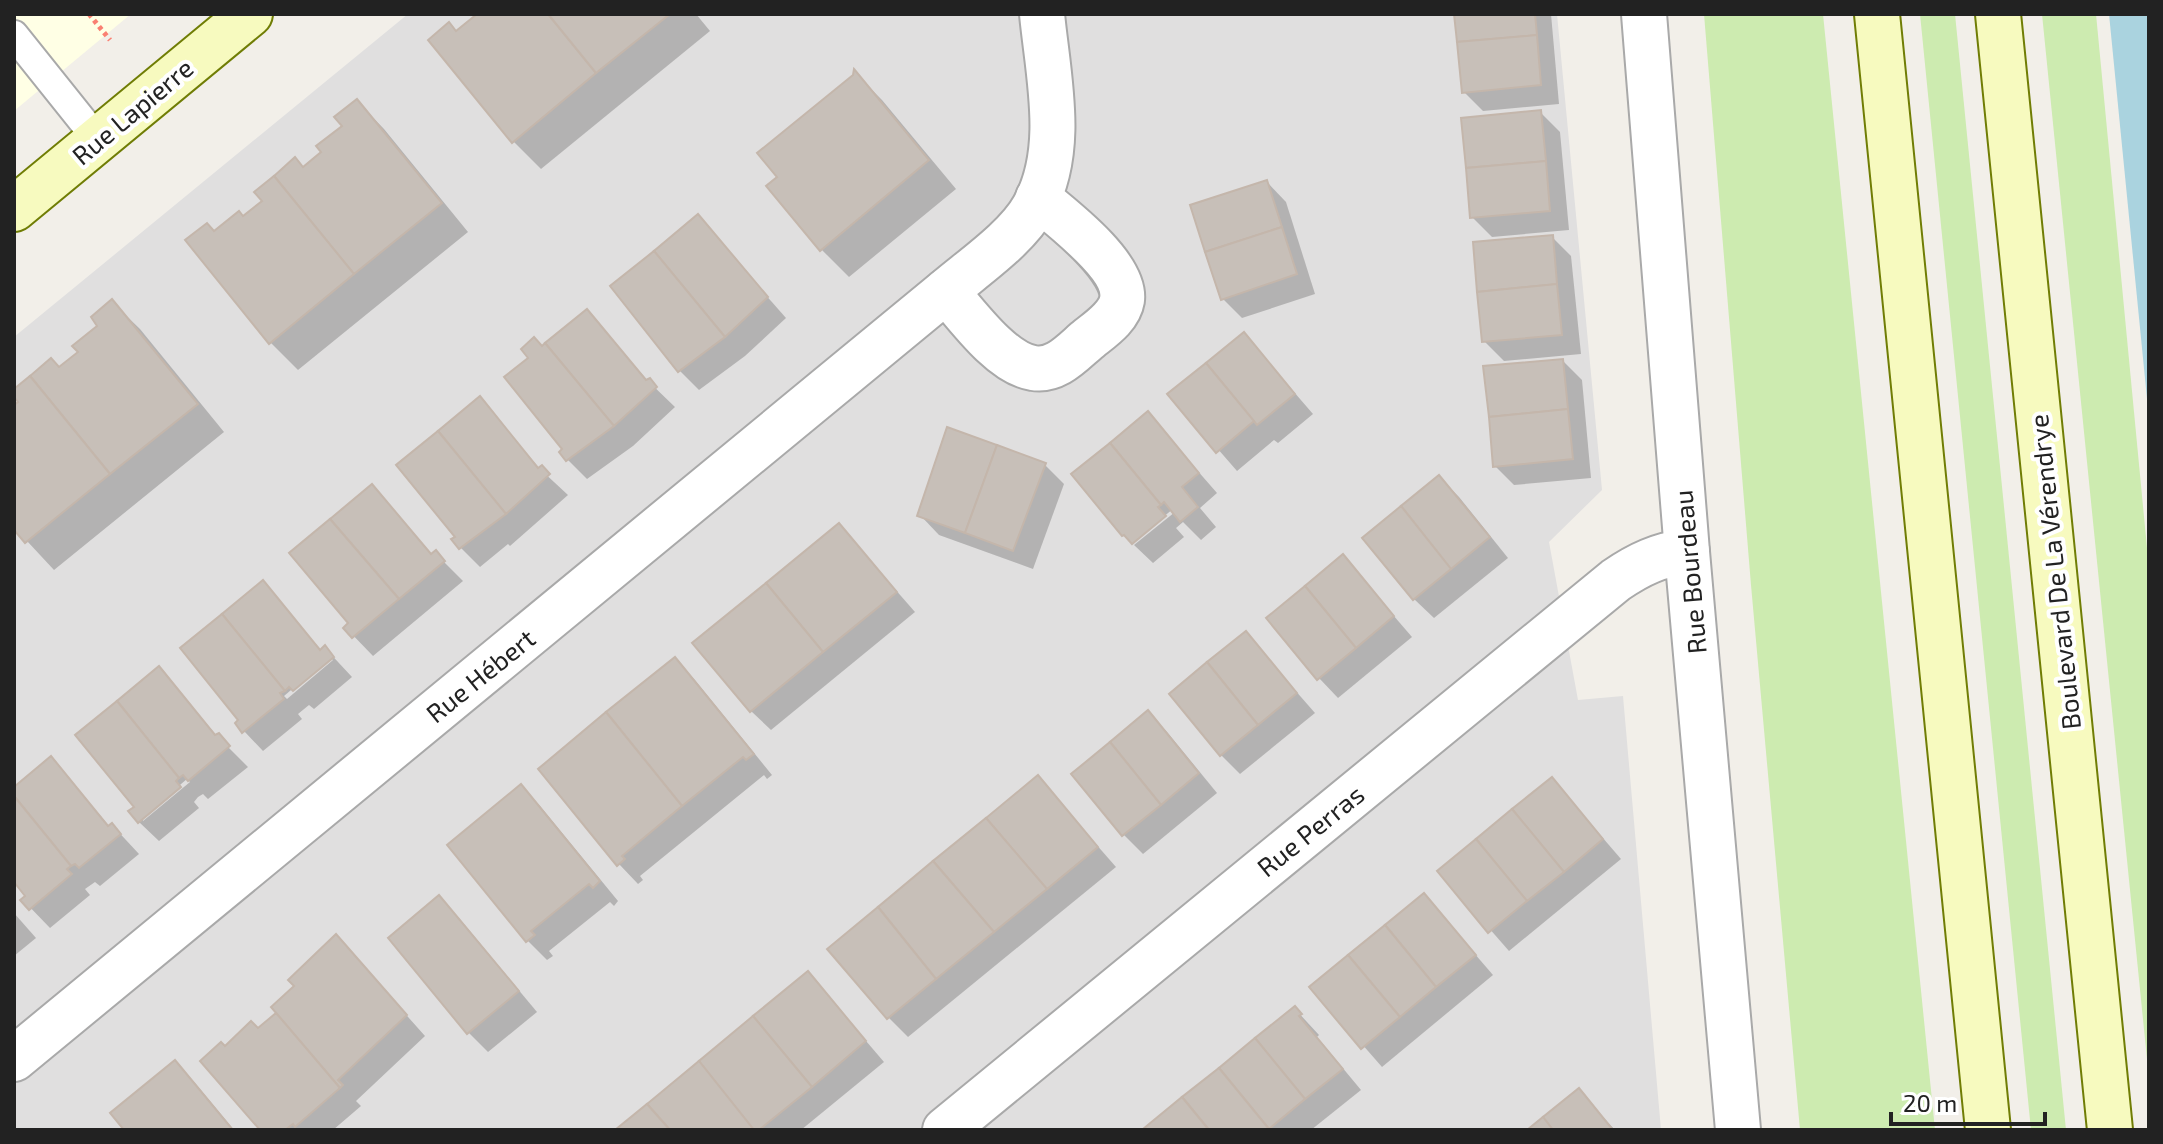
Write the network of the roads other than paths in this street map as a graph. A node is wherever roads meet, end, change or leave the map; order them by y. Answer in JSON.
{"nodes":[{"id":1,"x":250,"y":14,"type":"edge"},
{"id":2,"x":1042,"y":14,"type":"edge"},
{"id":3,"x":1644,"y":14,"type":"edge"},
{"id":4,"x":1877,"y":14,"type":"edge"},
{"id":5,"x":1998,"y":14,"type":"edge"},
{"id":6,"x":14,"y":35,"type":"edge"},
{"id":7,"x":98,"y":140,"type":"junction"},
{"id":8,"x":1038,"y":198,"type":"junction"},
{"id":9,"x":14,"y":209,"type":"edge"},
{"id":10,"x":946,"y":291,"type":"junction"},
{"id":11,"x":1687,"y":552,"type":"junction"},
{"id":12,"x":14,"y":1059,"type":"edge"},
{"id":13,"x":945,"y":1130,"type":"edge"},
{"id":14,"x":1738,"y":1130,"type":"edge"},
{"id":15,"x":1988,"y":1130,"type":"edge"},
{"id":16,"x":2110,"y":1130,"type":"edge"}],
"edges":[{"from":1,"to":7,"type":"main road","name":"Rue Lapierre"},
{"from":2,"to":8,"type":"street","name":"Rue Hébert"},
{"from":3,"to":11,"type":"street","name":"Rue Bourdeau"},
{"from":4,"to":15,"type":"main road"},
{"from":5,"to":16,"type":"main road","name":"Boulevard De La Vérendrye"},
{"from":6,"to":7,"type":"lane"},
{"from":7,"to":9,"type":"main road","name":"Rue Lapierre"},
{"from":8,"to":10,"type":"street","name":"Rue Hébert"},
{"from":8,"to":10,"type":"street"},
{"from":10,"to":12,"type":"street","name":"Rue Hébert"},
{"from":11,"to":13,"type":"street","name":"Rue Perras"},
{"from":11,"to":14,"type":"street","name":"Rue Bourdeau"}]}
